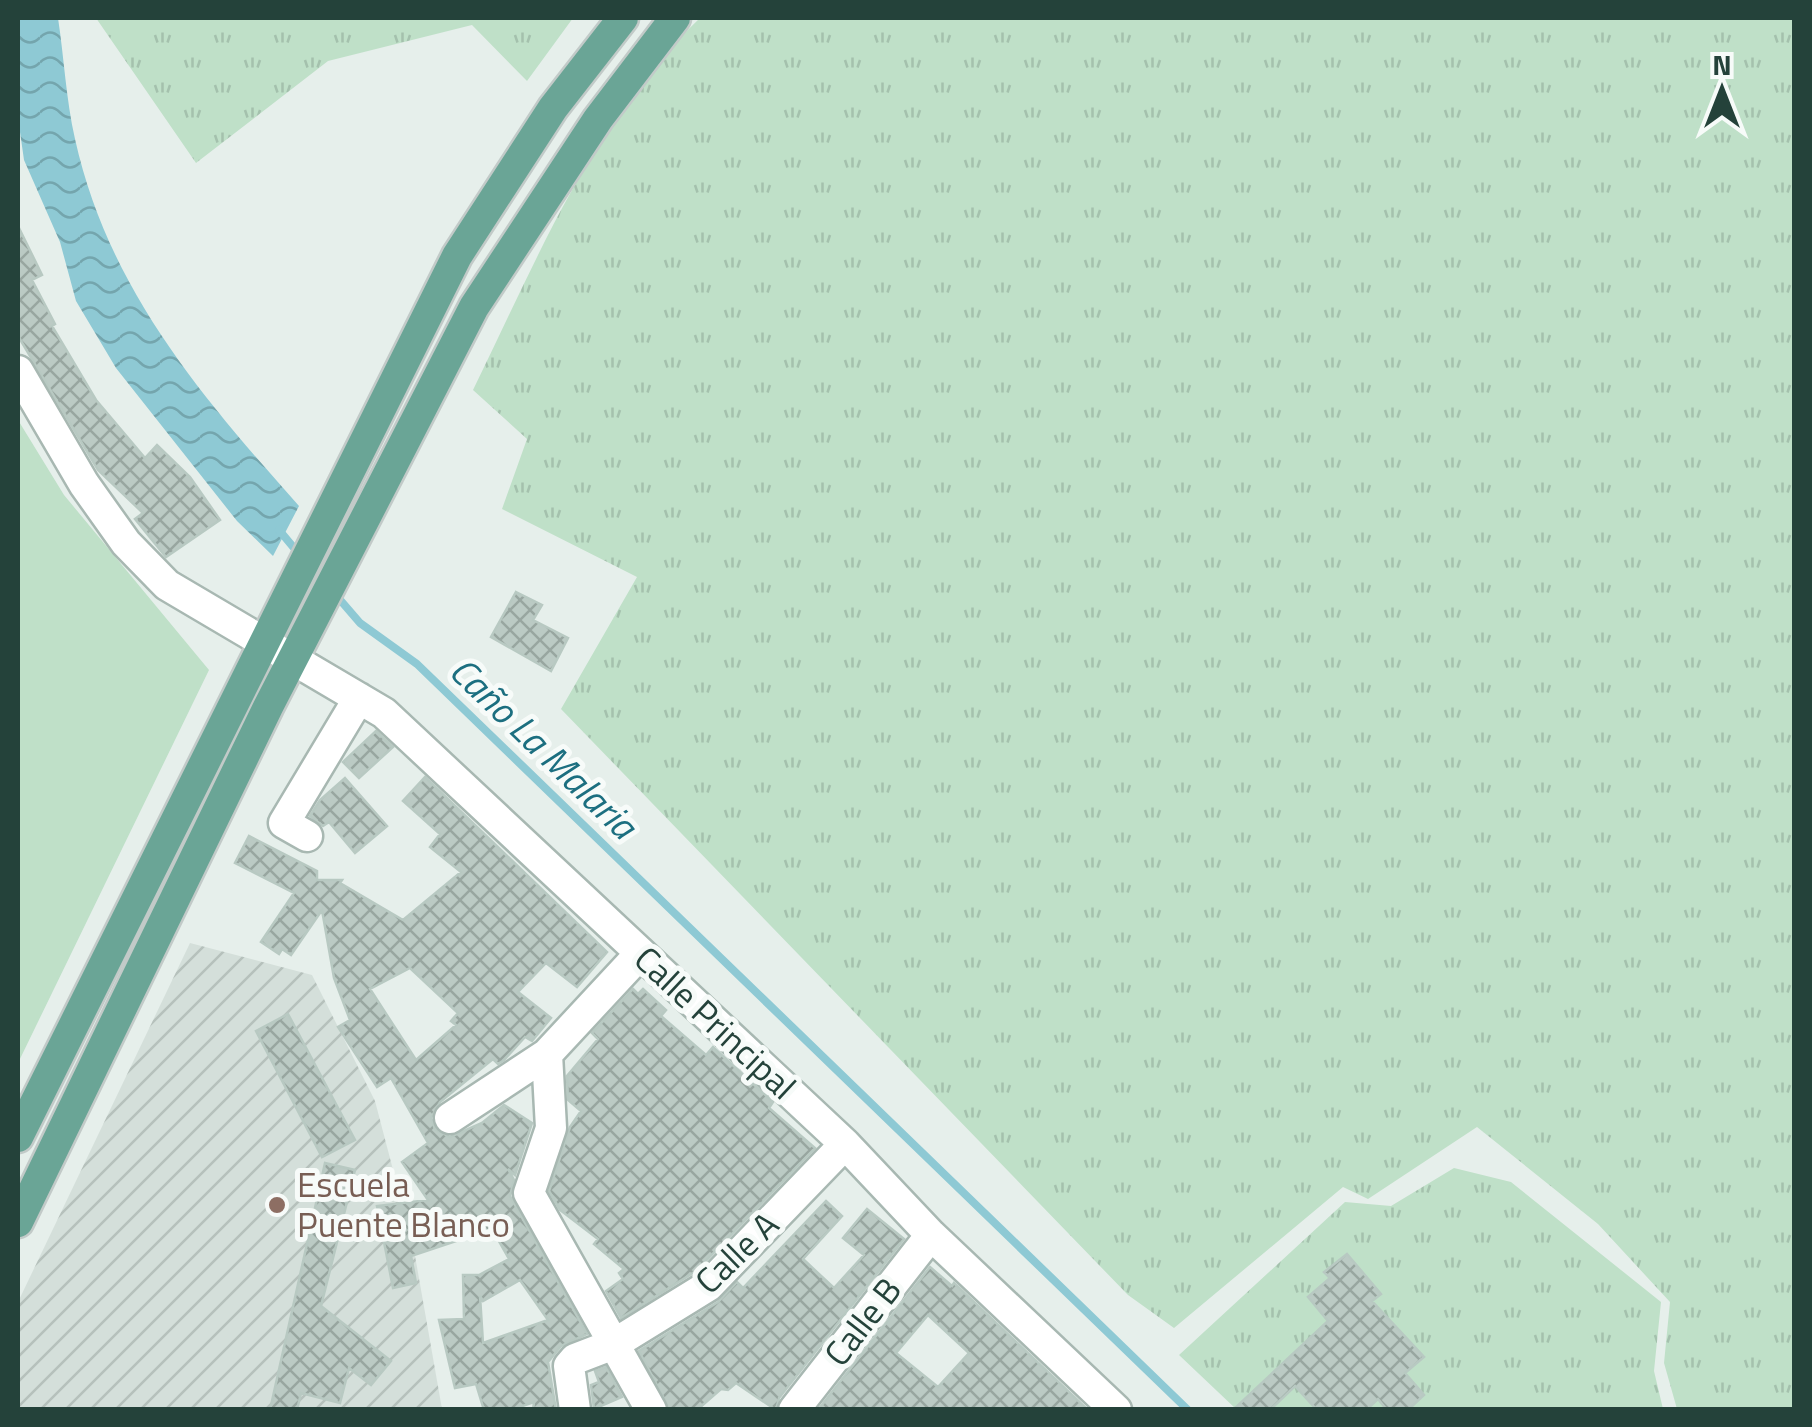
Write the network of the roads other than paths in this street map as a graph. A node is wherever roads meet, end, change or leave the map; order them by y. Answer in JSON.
{"nodes":[{"id":1,"x":623,"y":18,"type":"edge"},
{"id":2,"x":674,"y":18,"type":"edge"},
{"id":3,"x":18,"y":372,"type":"edge"},
{"id":4,"x":272,"y":632,"type":"junction"},
{"id":5,"x":295,"y":660,"type":"junction"},
{"id":6,"x":359,"y":698,"type":"junction"},
{"id":7,"x":308,"y":836,"type":"dead end"},
{"id":8,"x":640,"y":954,"type":"junction"},
{"id":9,"x":547,"y":1054,"type":"junction"},
{"id":10,"x":450,"y":1118,"type":"dead end"},
{"id":11,"x":18,"y":1136,"type":"edge"},
{"id":12,"x":845,"y":1144,"type":"junction"},
{"id":13,"x":18,"y":1222,"type":"edge"},
{"id":14,"x":931,"y":1235,"type":"junction"},
{"id":15,"x":614,"y":1344,"type":"junction"},
{"id":16,"x":575,"y":1410,"type":"edge"},
{"id":17,"x":651,"y":1410,"type":"edge"},
{"id":18,"x":794,"y":1410,"type":"edge"},
{"id":19,"x":1116,"y":1410,"type":"edge"}],
"edges":[{"from":1,"to":4,"type":"main road"},
{"from":2,"to":5,"type":"main road"},
{"from":3,"to":4,"type":"street","name":"Calle Principal"},
{"from":4,"to":5,"type":"street","name":"Calle Principal"},
{"from":4,"to":11,"type":"main road"},
{"from":5,"to":6,"type":"street","name":"Calle Principal"},
{"from":5,"to":13,"type":"main road"},
{"from":6,"to":7,"type":"street"},
{"from":6,"to":8,"type":"street","name":"Calle Principal"},
{"from":8,"to":9,"type":"street"},
{"from":8,"to":12,"type":"street","name":"Calle Principal"},
{"from":9,"to":10,"type":"street"},
{"from":9,"to":15,"type":"street"},
{"from":12,"to":14,"type":"street","name":"Calle Principal"},
{"from":12,"to":15,"type":"street","name":"Calle A"},
{"from":14,"to":18,"type":"street","name":"Calle B"},
{"from":14,"to":19,"type":"street","name":"Calle Principal"},
{"from":15,"to":16,"type":"street","name":"Calle A"},
{"from":15,"to":17,"type":"street"}]}
